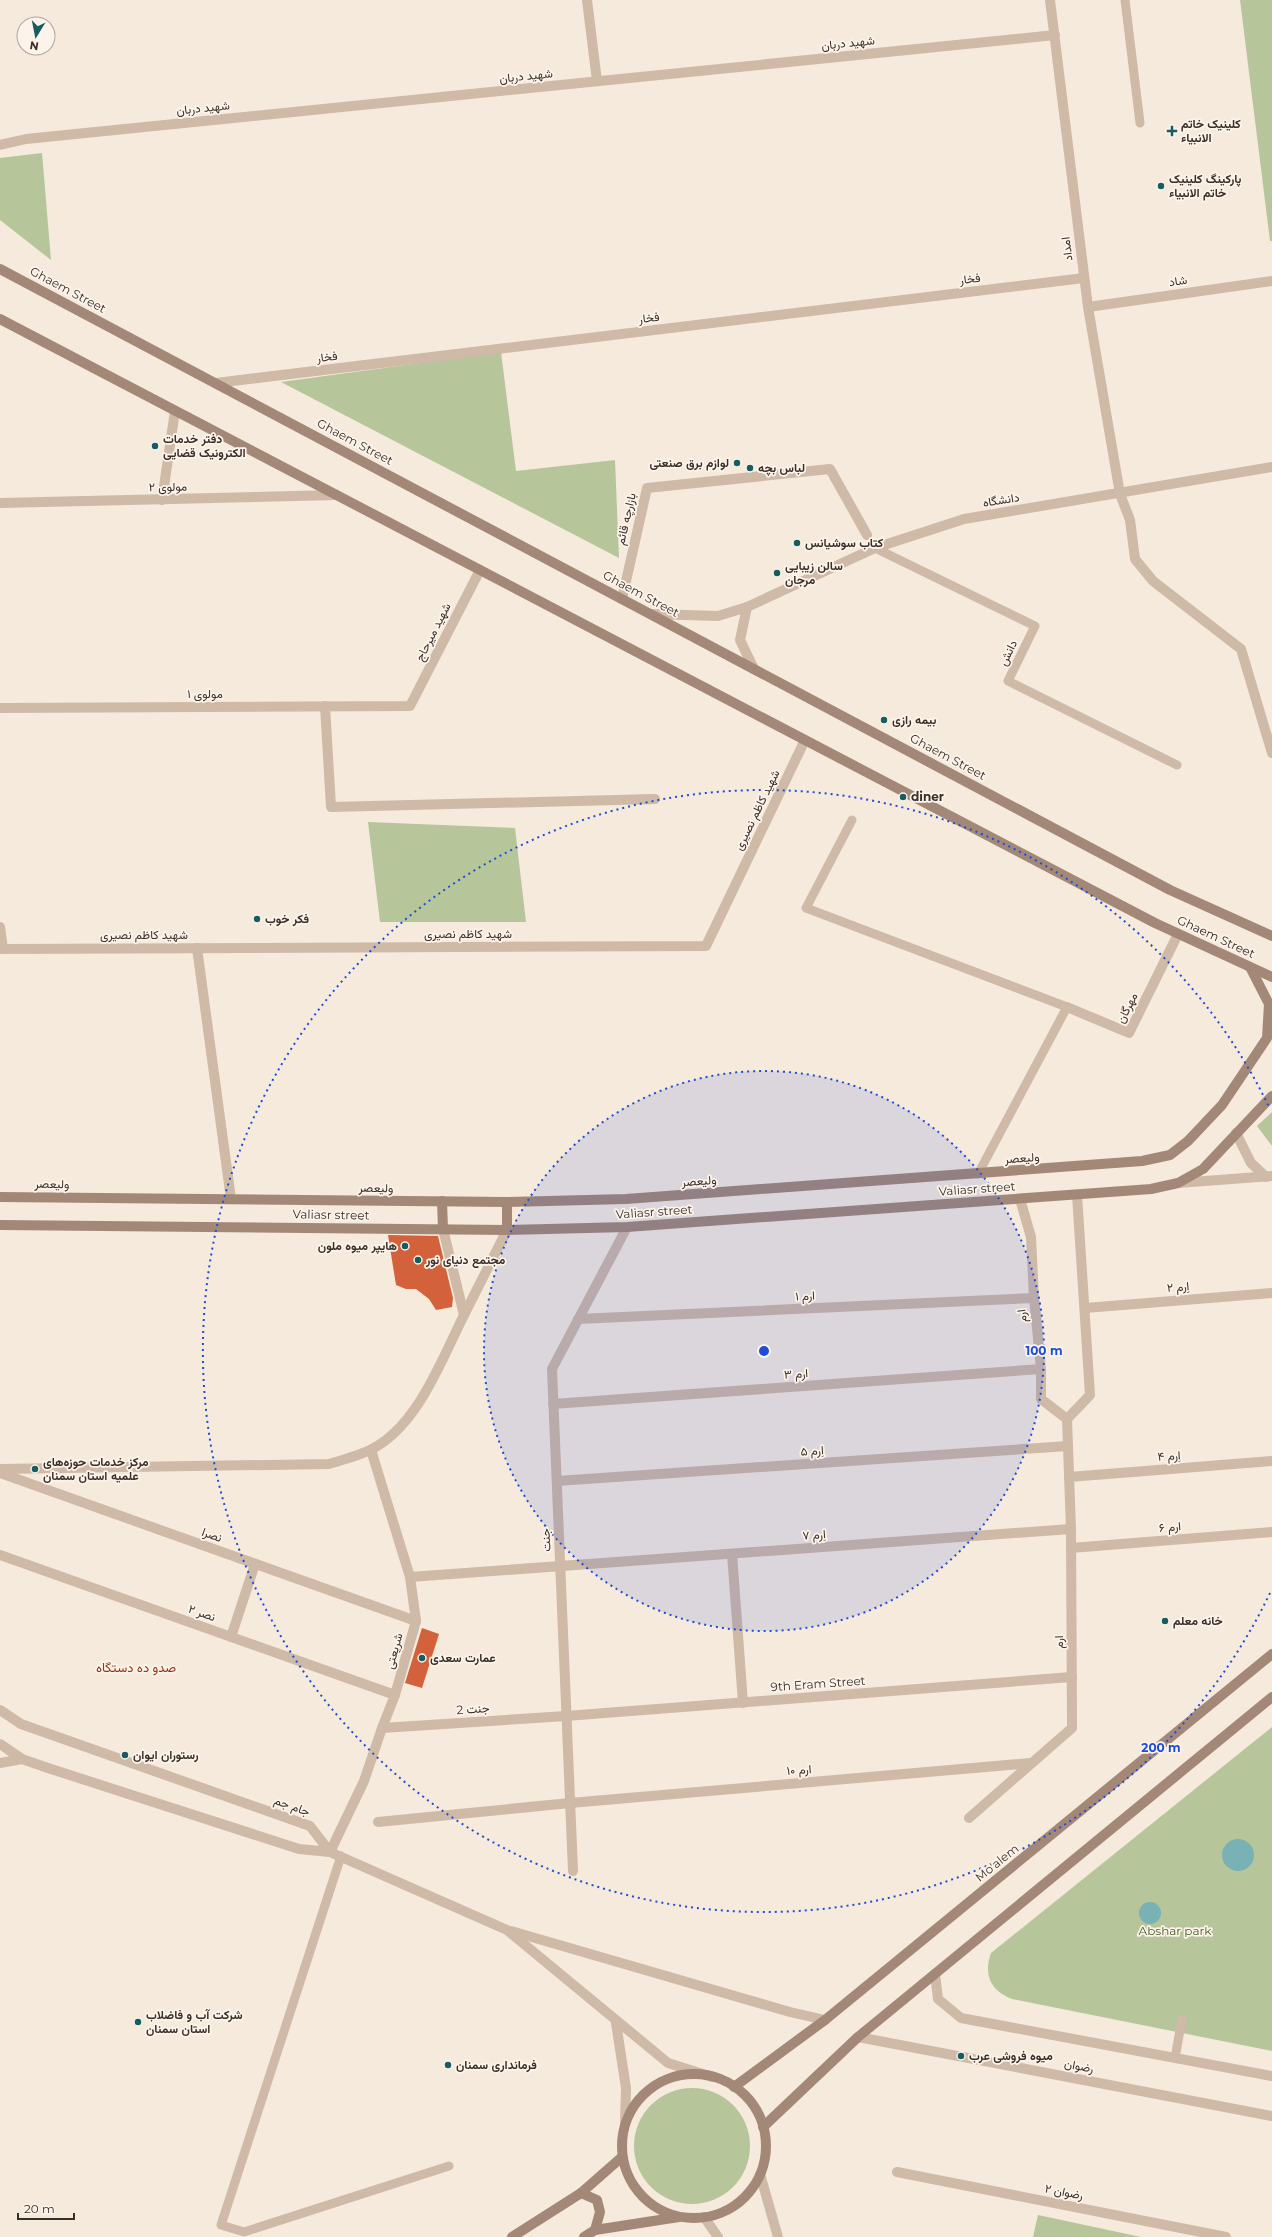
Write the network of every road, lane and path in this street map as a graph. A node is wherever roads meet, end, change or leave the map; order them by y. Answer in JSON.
{"nodes":[{"id":1,"x":587,"y":0,"type":"edge"},
{"id":2,"x":1050,"y":0,"type":"edge"},
{"id":3,"x":1125,"y":0,"type":"edge"},
{"id":4,"x":1055,"y":36,"type":"junction"},
{"id":5,"x":597,"y":81,"type":"junction"},
{"id":6,"x":1140,"y":123,"type":"dead end"},
{"id":7,"x":0,"y":146,"type":"edge"},
{"id":8,"x":0,"y":269,"type":"edge"},
{"id":9,"x":1084,"y":278,"type":"junction"},
{"id":10,"x":1272,"y":281,"type":"edge"},
{"id":11,"x":1088,"y":307,"type":"junction"},
{"id":12,"x":0,"y":319,"type":"edge"},
{"id":13,"x":216,"y":383,"type":"junction"},
{"id":14,"x":175,"y":411,"type":"junction"},
{"id":15,"x":1272,"y":467,"type":"edge"},
{"id":16,"x":1120,"y":494,"type":"junction"},
{"id":17,"x":336,"y":495,"type":"junction"},
{"id":18,"x":162,"y":500,"type":"junction"},
{"id":19,"x":0,"y":503,"type":"edge"},
{"id":20,"x":867,"y":535,"type":"dead end"},
{"id":21,"x":875,"y":548,"type":"junction"},
{"id":22,"x":480,"y":570,"type":"junction"},
{"id":23,"x":622,"y":599,"type":"junction"},
{"id":24,"x":747,"y":607,"type":"junction"},
{"id":25,"x":651,"y":614,"type":"junction"},
{"id":26,"x":754,"y":669,"type":"junction"},
{"id":27,"x":325,"y":706,"type":"junction"},
{"id":28,"x":410,"y":706,"type":"joint"},
{"id":29,"x":0,"y":708,"type":"edge"},
{"id":30,"x":805,"y":740,"type":"junction"},
{"id":31,"x":1272,"y":753,"type":"edge"},
{"id":32,"x":1177,"y":765,"type":"dead end"},
{"id":33,"x":655,"y":799,"type":"dead end"},
{"id":34,"x":852,"y":820,"type":"dead end"},
{"id":35,"x":0,"y":928,"type":"edge"},
{"id":36,"x":1178,"y":934,"type":"junction"},
{"id":37,"x":1270,"y":934,"type":"edge"},
{"id":38,"x":197,"y":948,"type":"junction"},
{"id":39,"x":2,"y":949,"type":"edge"},
{"id":40,"x":1250,"y":967,"type":"junction"},
{"id":41,"x":1272,"y":977,"type":"edge"},
{"id":42,"x":1067,"y":1007,"type":"junction"},
{"id":43,"x":1270,"y":1036,"type":"edge"},
{"id":44,"x":1272,"y":1096,"type":"edge"},
{"id":45,"x":1236,"y":1133,"type":"junction"},
{"id":46,"x":978,"y":1174,"type":"junction"},
{"id":47,"x":1269,"y":1176,"type":"edge"},
{"id":48,"x":1178,"y":1183,"type":"junction"},
{"id":49,"x":1077,"y":1195,"type":"junction"},
{"id":50,"x":0,"y":1197,"type":"edge"},
{"id":51,"x":231,"y":1199,"type":"junction"},
{"id":52,"x":1020,"y":1199,"type":"junction"},
{"id":53,"x":442,"y":1201,"type":"junction"},
{"id":54,"x":507,"y":1202,"type":"junction"},
{"id":55,"x":0,"y":1225,"type":"edge"},
{"id":56,"x":627,"y":1227,"type":"junction"},
{"id":57,"x":443,"y":1229,"type":"junction"},
{"id":58,"x":508,"y":1230,"type":"junction"},
{"id":59,"x":1272,"y":1293,"type":"edge"},
{"id":60,"x":1034,"y":1298,"type":"junction"},
{"id":61,"x":1085,"y":1308,"type":"junction"},
{"id":62,"x":464,"y":1315,"type":"junction"},
{"id":63,"x":578,"y":1319,"type":"junction"},
{"id":64,"x":1041,"y":1369,"type":"junction"},
{"id":65,"x":553,"y":1404,"type":"junction"},
{"id":66,"x":1067,"y":1420,"type":"junction"},
{"id":67,"x":1068,"y":1446,"type":"junction"},
{"id":68,"x":370,"y":1450,"type":"junction"},
{"id":69,"x":1272,"y":1461,"type":"edge"},
{"id":70,"x":0,"y":1469,"type":"edge"},
{"id":71,"x":0,"y":1474,"type":"edge"},
{"id":72,"x":1069,"y":1477,"type":"junction"},
{"id":73,"x":557,"y":1481,"type":"junction"},
{"id":74,"x":1071,"y":1528,"type":"junction"},
{"id":75,"x":1272,"y":1532,"type":"edge"},
{"id":76,"x":1071,"y":1548,"type":"junction"},
{"id":77,"x":732,"y":1554,"type":"junction"},
{"id":78,"x":0,"y":1556,"type":"edge"},
{"id":79,"x":255,"y":1564,"type":"junction"},
{"id":80,"x":560,"y":1566,"type":"junction"},
{"id":81,"x":410,"y":1577,"type":"junction"},
{"id":82,"x":416,"y":1621,"type":"junction"},
{"id":83,"x":231,"y":1637,"type":"junction"},
{"id":84,"x":1272,"y":1654,"type":"edge"},
{"id":85,"x":1072,"y":1677,"type":"junction"},
{"id":86,"x":395,"y":1695,"type":"junction"},
{"id":87,"x":1272,"y":1697,"type":"edge"},
{"id":88,"x":743,"y":1703,"type":"junction"},
{"id":89,"x":0,"y":1710,"type":"edge"},
{"id":90,"x":566,"y":1716,"type":"junction"},
{"id":91,"x":382,"y":1728,"type":"junction"},
{"id":92,"x":0,"y":1744,"type":"edge"},
{"id":93,"x":22,"y":1759,"type":"junction"},
{"id":94,"x":0,"y":1763,"type":"edge"},
{"id":95,"x":1031,"y":1763,"type":"junction"},
{"id":96,"x":570,"y":1803,"type":"junction"},
{"id":97,"x":969,"y":1818,"type":"dead end"},
{"id":98,"x":378,"y":1822,"type":"dead end"},
{"id":99,"x":330,"y":1852,"type":"junction"},
{"id":100,"x":341,"y":1856,"type":"junction"},
{"id":101,"x":573,"y":1871,"type":"dead end"},
{"id":102,"x":507,"y":1930,"type":"junction"},
{"id":103,"x":935,"y":1974,"type":"junction"},
{"id":104,"x":1182,"y":2019,"type":"dead end"},
{"id":105,"x":825,"y":2020,"type":"junction"},
{"id":106,"x":616,"y":2023,"type":"junction"},
{"id":107,"x":858,"y":2037,"type":"junction"},
{"id":108,"x":1175,"y":2058,"type":"junction"},
{"id":109,"x":1272,"y":2076,"type":"edge"},
{"id":110,"x":712,"y":2077,"type":"junction"},
{"id":111,"x":734,"y":2087,"type":"junction"},
{"id":112,"x":1272,"y":2116,"type":"edge"},
{"id":113,"x":625,"y":2124,"type":"junction"},
{"id":114,"x":763,"y":2127,"type":"junction"},
{"id":115,"x":622,"y":2157,"type":"junction"},
{"id":116,"x":449,"y":2166,"type":"dead end"},
{"id":117,"x":897,"y":2172,"type":"dead end"},
{"id":118,"x":760,"y":2174,"type":"junction"},
{"id":119,"x":581,"y":2193,"type":"junction"},
{"id":120,"x":680,"y":2217,"type":"junction"},
{"id":121,"x":704,"y":2217,"type":"junction"},
{"id":122,"x":595,"y":2230,"type":"junction"},
{"id":123,"x":1173,"y":2232,"type":"edge"},
{"id":124,"x":512,"y":2237,"type":"edge"},
{"id":125,"x":584,"y":2237,"type":"edge"},
{"id":126,"x":718,"y":2237,"type":"edge"},
{"id":127,"x":778,"y":2237,"type":"edge"},
{"id":128,"x":1226,"y":2237,"type":"edge"}],
"edges":[{"from":1,"to":5,"type":"street"},
{"from":2,"to":4,"type":"street","name":"امداد"},
{"from":3,"to":6,"type":"lane"},
{"from":4,"to":5,"type":"street","name":"شهید دربان"},
{"from":4,"to":9,"type":"street","name":"امداد"},
{"from":5,"to":7,"type":"street","name":"شهید دربان"},
{"from":8,"to":13,"type":"main road","name":"Ghaem Street"},
{"from":9,"to":11,"type":"street","name":"امداد"},
{"from":9,"to":13,"type":"street","name":"فخار"},
{"from":10,"to":11,"type":"street","name":"شاد"},
{"from":11,"to":16,"type":"street","name":"امداد"},
{"from":12,"to":14,"type":"main road","name":"Ghaem Street"},
{"from":13,"to":23,"type":"main road","name":"Ghaem Street"},
{"from":14,"to":17,"type":"main road","name":"Ghaem Street"},
{"from":14,"to":18,"type":"street"},
{"from":15,"to":16,"type":"street","name":"دانشگاه"},
{"from":16,"to":21,"type":"street","name":"دانشگاه"},
{"from":16,"to":31,"type":"street","name":"امداد"},
{"from":17,"to":18,"type":"street","name":"مولوی ۲"},
{"from":17,"to":22,"type":"main road","name":"Ghaem Street"},
{"from":18,"to":19,"type":"street","name":"مولوی ۲"},
{"from":20,"to":23,"type":"street","name":"بازارچه قائم"},
{"from":21,"to":24,"type":"street","name":"دانشگاه"},
{"from":21,"to":32,"type":"lane","name":"دانش"},
{"from":22,"to":28,"type":"street","name":"شهید میرحاج"},
{"from":22,"to":30,"type":"main road","name":"Ghaem Street"},
{"from":23,"to":25,"type":"main road","name":"Ghaem Street"},
{"from":24,"to":25,"type":"street","name":"دانشگاه"},
{"from":24,"to":26,"type":"street"},
{"from":25,"to":26,"type":"main road","name":"Ghaem Street"},
{"from":26,"to":37,"type":"main road","name":"Ghaem Street"},
{"from":27,"to":28,"type":"street","name":"مولوی ۱"},
{"from":27,"to":29,"type":"street","name":"مولوی ۱"},
{"from":27,"to":33,"type":"street"},
{"from":30,"to":36,"type":"main road","name":"Ghaem Street"},
{"from":30,"to":38,"type":"street","name":"شهید کاظم نصیری"},
{"from":34,"to":42,"type":"lane"},
{"from":35,"to":39,"type":"street"},
{"from":36,"to":40,"type":"main road","name":"Ghaem Street"},
{"from":36,"to":42,"type":"street","name":"مهرگان"},
{"from":38,"to":39,"type":"street","name":"شهید کاظم نصیری"},
{"from":38,"to":51,"type":"street"},
{"from":40,"to":41,"type":"main road","name":"Ghaem Street"},
{"from":40,"to":43,"type":"main road","name":"ولیعصر"},
{"from":42,"to":46,"type":"lane"},
{"from":43,"to":46,"type":"main road","name":"ولیعصر"},
{"from":44,"to":45,"type":"main road","name":"Valiasr street"},
{"from":45,"to":47,"type":"street"},
{"from":45,"to":48,"type":"main road","name":"Valiasr street"},
{"from":46,"to":54,"type":"main road","name":"ولیعصر"},
{"from":47,"to":48,"type":"street"},
{"from":48,"to":49,"type":"main road","name":"Valiasr street"},
{"from":49,"to":52,"type":"main road","name":"Valiasr street"},
{"from":49,"to":61,"type":"street"},
{"from":50,"to":51,"type":"main road","name":"ولیعصر"},
{"from":51,"to":53,"type":"main road","name":"ولیعصر"},
{"from":52,"to":56,"type":"main road","name":"Valiasr street"},
{"from":52,"to":60,"type":"street","name":"ارم"},
{"from":53,"to":54,"type":"main road","name":"ولیعصر"},
{"from":53,"to":57,"type":"main road"},
{"from":54,"to":58,"type":"main road"},
{"from":55,"to":57,"type":"main road","name":"Valiasr street"},
{"from":56,"to":58,"type":"main road","name":"Valiasr street"},
{"from":56,"to":63,"type":"street","name":"جنت"},
{"from":57,"to":58,"type":"main road","name":"Valiasr street"},
{"from":57,"to":62,"type":"street"},
{"from":58,"to":62,"type":"street"},
{"from":59,"to":61,"type":"street","name":"اِرم ۲"},
{"from":60,"to":63,"type":"street","name":"ارم ۱"},
{"from":60,"to":64,"type":"street","name":"ارم"},
{"from":61,"to":66,"type":"street"},
{"from":62,"to":68,"type":"street"},
{"from":63,"to":65,"type":"street","name":"جنت"},
{"from":64,"to":65,"type":"street","name":"ارم ۳"},
{"from":64,"to":66,"type":"street","name":"ارم"},
{"from":65,"to":73,"type":"street","name":"جنت"},
{"from":66,"to":67,"type":"street","name":"ارم"},
{"from":67,"to":72,"type":"street","name":"ارم"},
{"from":67,"to":73,"type":"street","name":"اِرم ۵"},
{"from":68,"to":70,"type":"street"},
{"from":68,"to":81,"type":"street","name":"شریعتی"},
{"from":69,"to":72,"type":"street","name":"اِرم ۴"},
{"from":71,"to":79,"type":"street","name":"نصرا"},
{"from":72,"to":74,"type":"street","name":"ارم"},
{"from":73,"to":80,"type":"street","name":"جنت"},
{"from":74,"to":76,"type":"street","name":"ارم"},
{"from":74,"to":77,"type":"street","name":"اِرم ۷"},
{"from":75,"to":76,"type":"street","name":"ارم ۶"},
{"from":76,"to":85,"type":"street","name":"ارم"},
{"from":77,"to":80,"type":"street","name":"اِرم ۷"},
{"from":77,"to":88,"type":"street"},
{"from":78,"to":83,"type":"street","name":"نصر ۲"},
{"from":79,"to":82,"type":"street","name":"نصرا"},
{"from":79,"to":83,"type":"street"},
{"from":80,"to":81,"type":"street","name":"اِرم ۷"},
{"from":80,"to":90,"type":"street","name":"جنت"},
{"from":81,"to":82,"type":"street","name":"شریعتی"},
{"from":82,"to":86,"type":"street","name":"شریعتی"},
{"from":83,"to":86,"type":"street","name":"نصر ۲"},
{"from":84,"to":105,"type":"main road","name":"Mo'alem"},
{"from":85,"to":88,"type":"street","name":"9th Eram Street"},
{"from":85,"to":95,"type":"street","name":"ارم"},
{"from":86,"to":91,"type":"street","name":"شریعتی"},
{"from":87,"to":103,"type":"main road"},
{"from":88,"to":90,"type":"street","name":"9th Eram Street"},
{"from":89,"to":99,"type":"street","name":"جام جم"},
{"from":90,"to":91,"type":"street","name":"جنت 2"},
{"from":90,"to":96,"type":"street","name":"جنت"},
{"from":91,"to":99,"type":"street","name":"شریعتی"},
{"from":92,"to":93,"type":"street"},
{"from":93,"to":94,"type":"street"},
{"from":93,"to":99,"type":"street"},
{"from":95,"to":96,"type":"street","name":"ارم ۱۰"},
{"from":95,"to":97,"type":"street","name":"ارم"},
{"from":96,"to":98,"type":"street","name":"ارم ۱۰"},
{"from":96,"to":101,"type":"street","name":"جنت"},
{"from":99,"to":100,"type":"street"},
{"from":100,"to":102,"type":"street"},
{"from":100,"to":116,"type":"lane"},
{"from":102,"to":105,"type":"street"},
{"from":102,"to":106,"type":"street"},
{"from":103,"to":107,"type":"main road"},
{"from":103,"to":108,"type":"street"},
{"from":104,"to":108,"type":"lane"},
{"from":105,"to":111,"type":"main road","name":"Mo'alem"},
{"from":106,"to":110,"type":"street"},
{"from":106,"to":113,"type":"street"},
{"from":107,"to":112,"type":"street","name":"رضوان"},
{"from":107,"to":114,"type":"main road"},
{"from":108,"to":109,"type":"street"},
{"from":110,"to":111,"type":"main road"},
{"from":110,"to":113,"type":"main road"},
{"from":111,"to":114,"type":"main road"},
{"from":113,"to":115,"type":"main road"},
{"from":114,"to":118,"type":"main road"},
{"from":115,"to":119,"type":"main road"},
{"from":115,"to":120,"type":"main road"},
{"from":117,"to":123,"type":"street","name":"رضوان ۲"},
{"from":118,"to":121,"type":"main road"},
{"from":118,"to":127,"type":"street"},
{"from":119,"to":122,"type":"main road"},
{"from":119,"to":124,"type":"main road"},
{"from":120,"to":121,"type":"main road"},
{"from":120,"to":122,"type":"main road"},
{"from":121,"to":126,"type":"street"},
{"from":122,"to":125,"type":"main road"},
{"from":123,"to":128,"type":"street","name":"رضوان ۲"}]}
